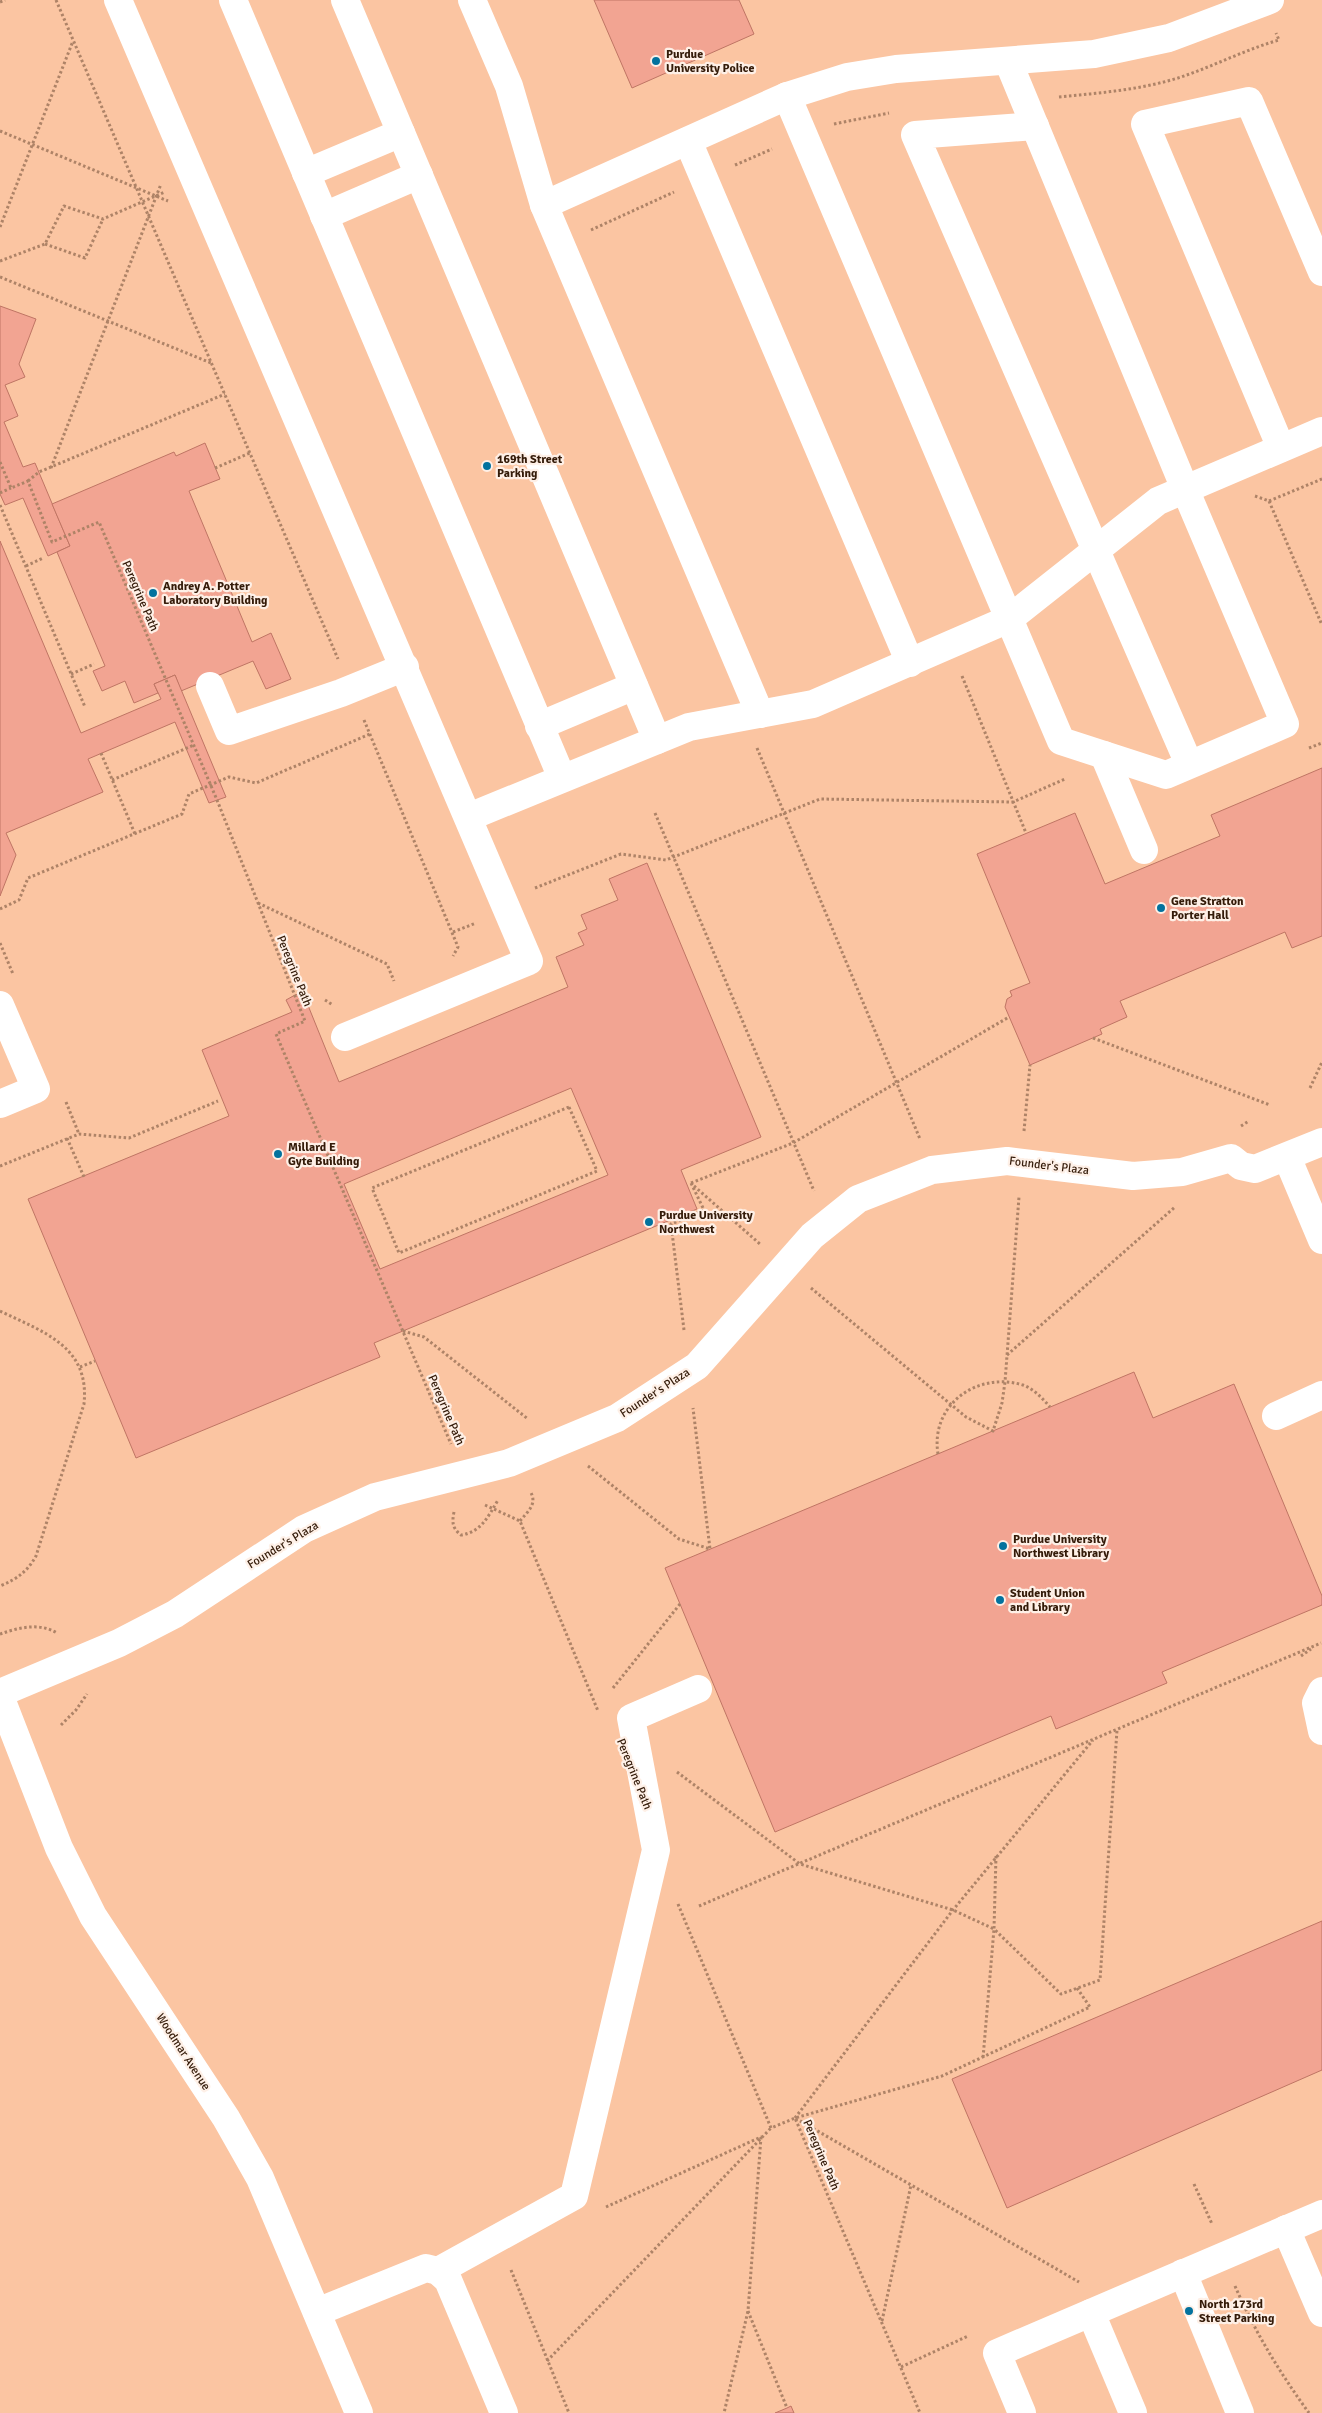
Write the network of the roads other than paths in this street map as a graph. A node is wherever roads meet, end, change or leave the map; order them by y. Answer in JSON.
{"nodes":[{"id":1,"x":118,"y":0,"type":"edge"},
{"id":2,"x":233,"y":0,"type":"edge"},
{"id":3,"x":345,"y":0,"type":"edge"},
{"id":4,"x":472,"y":0,"type":"edge"},
{"id":5,"x":1270,"y":0,"type":"edge"},
{"id":6,"x":1008,"y":61,"type":"junction"},
{"id":7,"x":787,"y":96,"type":"junction"},
{"id":8,"x":1035,"y":126,"type":"junction"},
{"id":9,"x":401,"y":133,"type":"junction"},
{"id":10,"x":688,"y":142,"type":"junction"},
{"id":11,"x":306,"y":173,"type":"junction"},
{"id":12,"x":419,"y":175,"type":"junction"},
{"id":13,"x":544,"y":206,"type":"junction"},
{"id":14,"x":324,"y":216,"type":"junction"},
{"id":15,"x":1322,"y":272,"type":"edge"},
{"id":16,"x":1322,"y":431,"type":"edge"},
{"id":17,"x":1281,"y":448,"type":"junction"},
{"id":18,"x":1185,"y":489,"type":"junction"},
{"id":19,"x":1096,"y":552,"type":"junction"},
{"id":20,"x":1008,"y":619,"type":"junction"},
{"id":21,"x":910,"y":663,"type":"junction"},
{"id":22,"x":405,"y":667,"type":"junction"},
{"id":23,"x":210,"y":686,"type":"dead end"},
{"id":24,"x":634,"y":686,"type":"junction"},
{"id":25,"x":752,"y":716,"type":"junction"},
{"id":26,"x":539,"y":726,"type":"junction"},
{"id":27,"x":657,"y":740,"type":"junction"},
{"id":28,"x":1104,"y":755,"type":"junction"},
{"id":29,"x":1189,"y":764,"type":"junction"},
{"id":30,"x":562,"y":778,"type":"junction"},
{"id":31,"x":469,"y":817,"type":"junction"},
{"id":32,"x":1144,"y":850,"type":"dead end"},
{"id":33,"x":0,"y":1005,"type":"edge"},
{"id":34,"x":345,"y":1037,"type":"dead end"},
{"id":35,"x":0,"y":1104,"type":"edge"},
{"id":36,"x":1322,"y":1142,"type":"edge"},
{"id":37,"x":1287,"y":1157,"type":"junction"},
{"id":38,"x":1322,"y":1240,"type":"edge"},
{"id":39,"x":1322,"y":1396,"type":"edge"},
{"id":40,"x":1276,"y":1416,"type":"dead end"},
{"id":41,"x":698,"y":1689,"type":"dead end"},
{"id":42,"x":1322,"y":1691,"type":"edge"},
{"id":43,"x":0,"y":1695,"type":"edge"},
{"id":44,"x":1322,"y":1731,"type":"edge"},
{"id":45,"x":1322,"y":2214,"type":"edge"},
{"id":46,"x":1286,"y":2229,"type":"junction"},
{"id":47,"x":438,"y":2271,"type":"junction"},
{"id":48,"x":1183,"y":2273,"type":"junction"},
{"id":49,"x":316,"y":2312,"type":"junction"},
{"id":50,"x":1091,"y":2313,"type":"junction"},
{"id":51,"x":1322,"y":2314,"type":"edge"},
{"id":52,"x":359,"y":2413,"type":"edge"},
{"id":53,"x":504,"y":2413,"type":"edge"},
{"id":54,"x":1022,"y":2413,"type":"edge"},
{"id":55,"x":1133,"y":2413,"type":"edge"},
{"id":56,"x":1240,"y":2413,"type":"edge"}],
"edges":[{"from":1,"to":22,"type":"street"},
{"from":2,"to":11,"type":"street"},
{"from":3,"to":9,"type":"street"},
{"from":4,"to":13,"type":"street"},
{"from":5,"to":6,"type":"street"},
{"from":6,"to":7,"type":"street"},
{"from":6,"to":8,"type":"street"},
{"from":7,"to":10,"type":"street"},
{"from":7,"to":20,"type":"street"},
{"from":8,"to":18,"type":"street"},
{"from":8,"to":19,"type":"street"},
{"from":9,"to":11,"type":"street"},
{"from":9,"to":12,"type":"street"},
{"from":10,"to":13,"type":"street"},
{"from":10,"to":21,"type":"street"},
{"from":11,"to":14,"type":"street"},
{"from":12,"to":14,"type":"street"},
{"from":12,"to":24,"type":"street"},
{"from":13,"to":25,"type":"street"},
{"from":14,"to":26,"type":"street"},
{"from":15,"to":17,"type":"street"},
{"from":16,"to":17,"type":"street"},
{"from":17,"to":18,"type":"street"},
{"from":18,"to":19,"type":"street"},
{"from":18,"to":29,"type":"street"},
{"from":19,"to":20,"type":"street"},
{"from":19,"to":29,"type":"street"},
{"from":20,"to":21,"type":"street"},
{"from":20,"to":28,"type":"street"},
{"from":21,"to":25,"type":"street"},
{"from":22,"to":23,"type":"street"},
{"from":22,"to":31,"type":"street"},
{"from":24,"to":26,"type":"street"},
{"from":24,"to":27,"type":"street"},
{"from":25,"to":27,"type":"street"},
{"from":26,"to":30,"type":"street"},
{"from":27,"to":30,"type":"street"},
{"from":28,"to":29,"type":"street"},
{"from":28,"to":32,"type":"street"},
{"from":30,"to":31,"type":"street"},
{"from":31,"to":34,"type":"street"},
{"from":33,"to":35,"type":"street"},
{"from":36,"to":37,"type":"street"},
{"from":37,"to":38,"type":"street"},
{"from":37,"to":43,"type":"street","name":"Founder's Plaza"},
{"from":39,"to":40,"type":"street"},
{"from":41,"to":47,"type":"street"},
{"from":42,"to":44,"type":"street"},
{"from":43,"to":49,"type":"street","name":"Woodmar Avenue"},
{"from":45,"to":46,"type":"street"},
{"from":46,"to":48,"type":"street"},
{"from":46,"to":51,"type":"street"},
{"from":47,"to":49,"type":"street"},
{"from":47,"to":53,"type":"street"},
{"from":48,"to":50,"type":"street"},
{"from":48,"to":56,"type":"street"},
{"from":49,"to":52,"type":"street","name":"Woodmar Avenue"},
{"from":50,"to":54,"type":"street"},
{"from":50,"to":55,"type":"street"}]}
